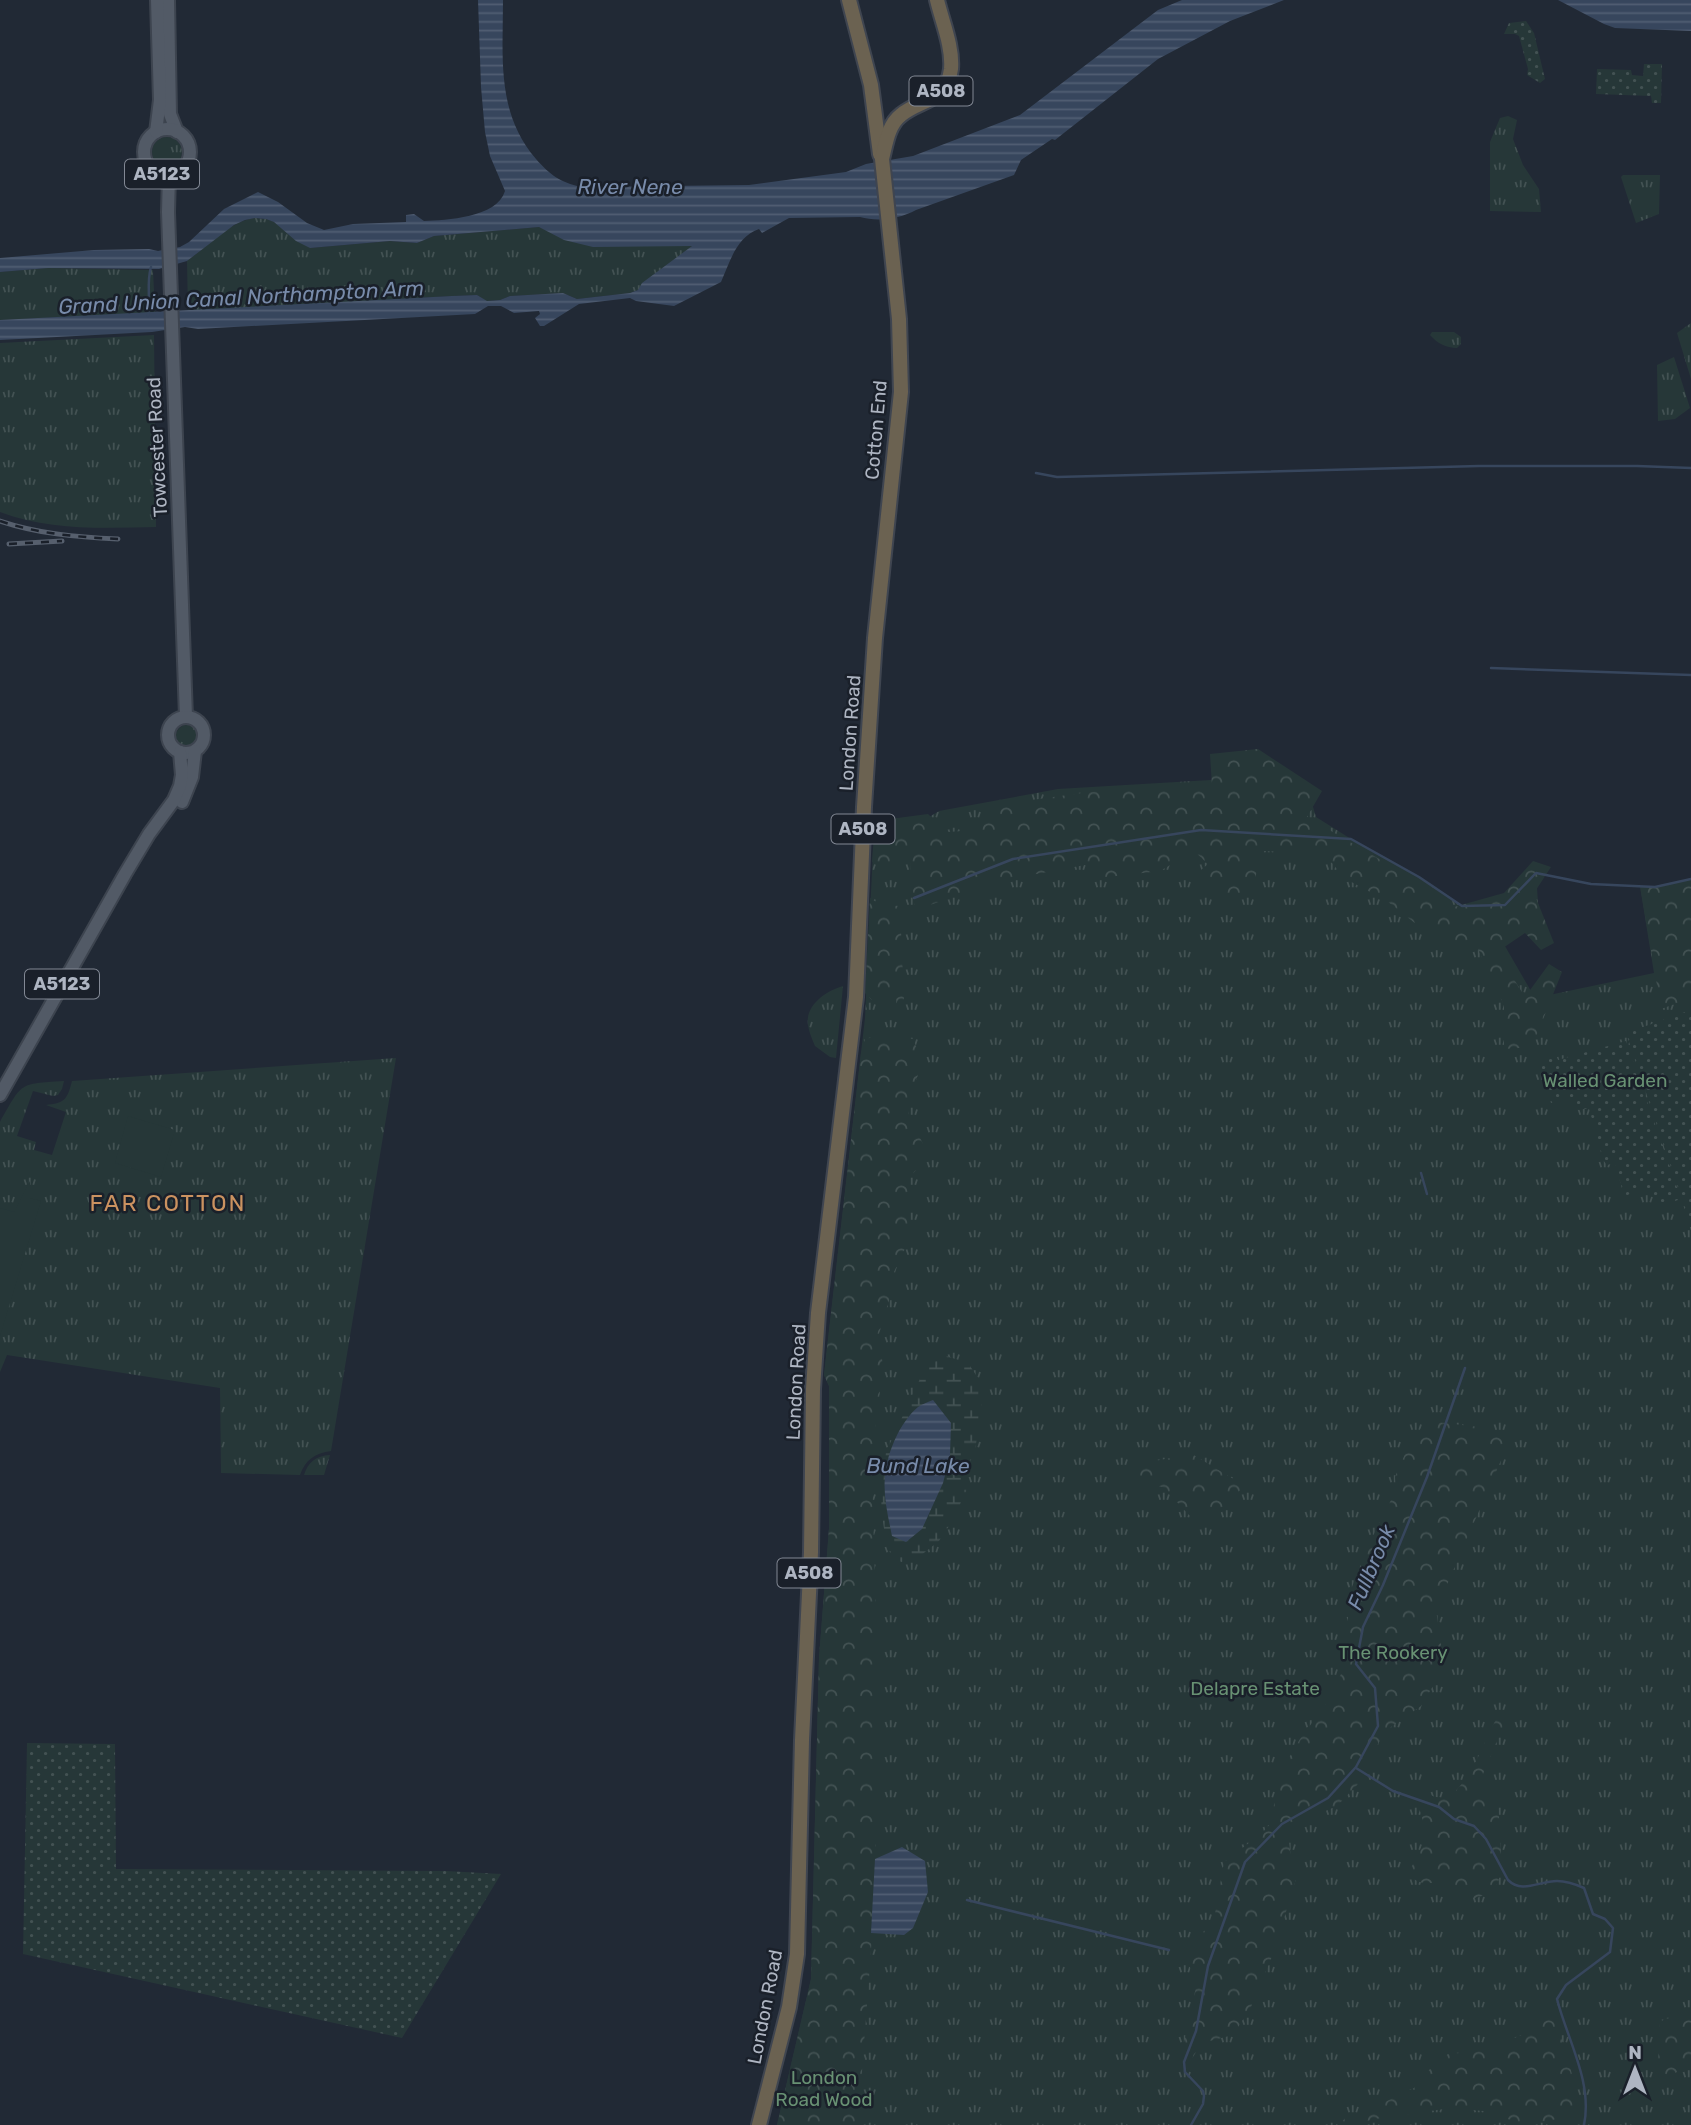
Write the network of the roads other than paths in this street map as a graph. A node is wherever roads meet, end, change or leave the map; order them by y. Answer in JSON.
{"nodes":[{"id":1,"x":157,"y":0,"type":"edge"},
{"id":2,"x":168,"y":0,"type":"edge"},
{"id":3,"x":849,"y":0,"type":"edge"},
{"id":4,"x":937,"y":0,"type":"edge"},
{"id":5,"x":872,"y":101,"type":"junction"},
{"id":6,"x":902,"y":114,"type":"junction"},
{"id":7,"x":156,"y":132,"type":"junction"},
{"id":8,"x":177,"y":132,"type":"junction"},
{"id":9,"x":882,"y":159,"type":"junction"},
{"id":10,"x":169,"y":175,"type":"junction"},
{"id":11,"x":875,"y":638,"type":"joint"},
{"id":12,"x":186,"y":717,"type":"junction"},
{"id":13,"x":195,"y":751,"type":"junction"},
{"id":14,"x":180,"y":752,"type":"junction"},
{"id":15,"x":125,"y":874,"type":"junction"},
{"id":16,"x":0,"y":1094,"type":"edge"},
{"id":17,"x":759,"y":2125,"type":"edge"}],
"edges":[{"from":1,"to":7,"type":"main road","number":"A5123"},
{"from":2,"to":8,"type":"main road","number":"A5123"},
{"from":3,"to":5,"type":"highway","number":"A508"},
{"from":4,"to":6,"type":"highway","number":"A508"},
{"from":5,"to":6,"type":"highway","number":"A508"},
{"from":5,"to":9,"type":"highway","number":"A508"},
{"from":6,"to":9,"type":"highway","number":"A508"},
{"from":7,"to":8,"type":"main road","number":"A5123"},
{"from":7,"to":10,"type":"main road","number":"A5123"},
{"from":8,"to":10,"type":"main road","number":"A5123"},
{"from":9,"to":11,"type":"highway","name":"Cotton End","number":"A508"},
{"from":10,"to":12,"type":"main road","name":"Towcester Road","number":"A5123"},
{"from":11,"to":17,"type":"highway","name":"London Road","number":"A508"},
{"from":12,"to":13,"type":"main road"},
{"from":12,"to":14,"type":"main road"},
{"from":13,"to":14,"type":"main road"},
{"from":13,"to":15,"type":"main road","number":"A5123"},
{"from":14,"to":15,"type":"main road","number":"A5123"},
{"from":15,"to":16,"type":"main road","number":"A5123"}]}
